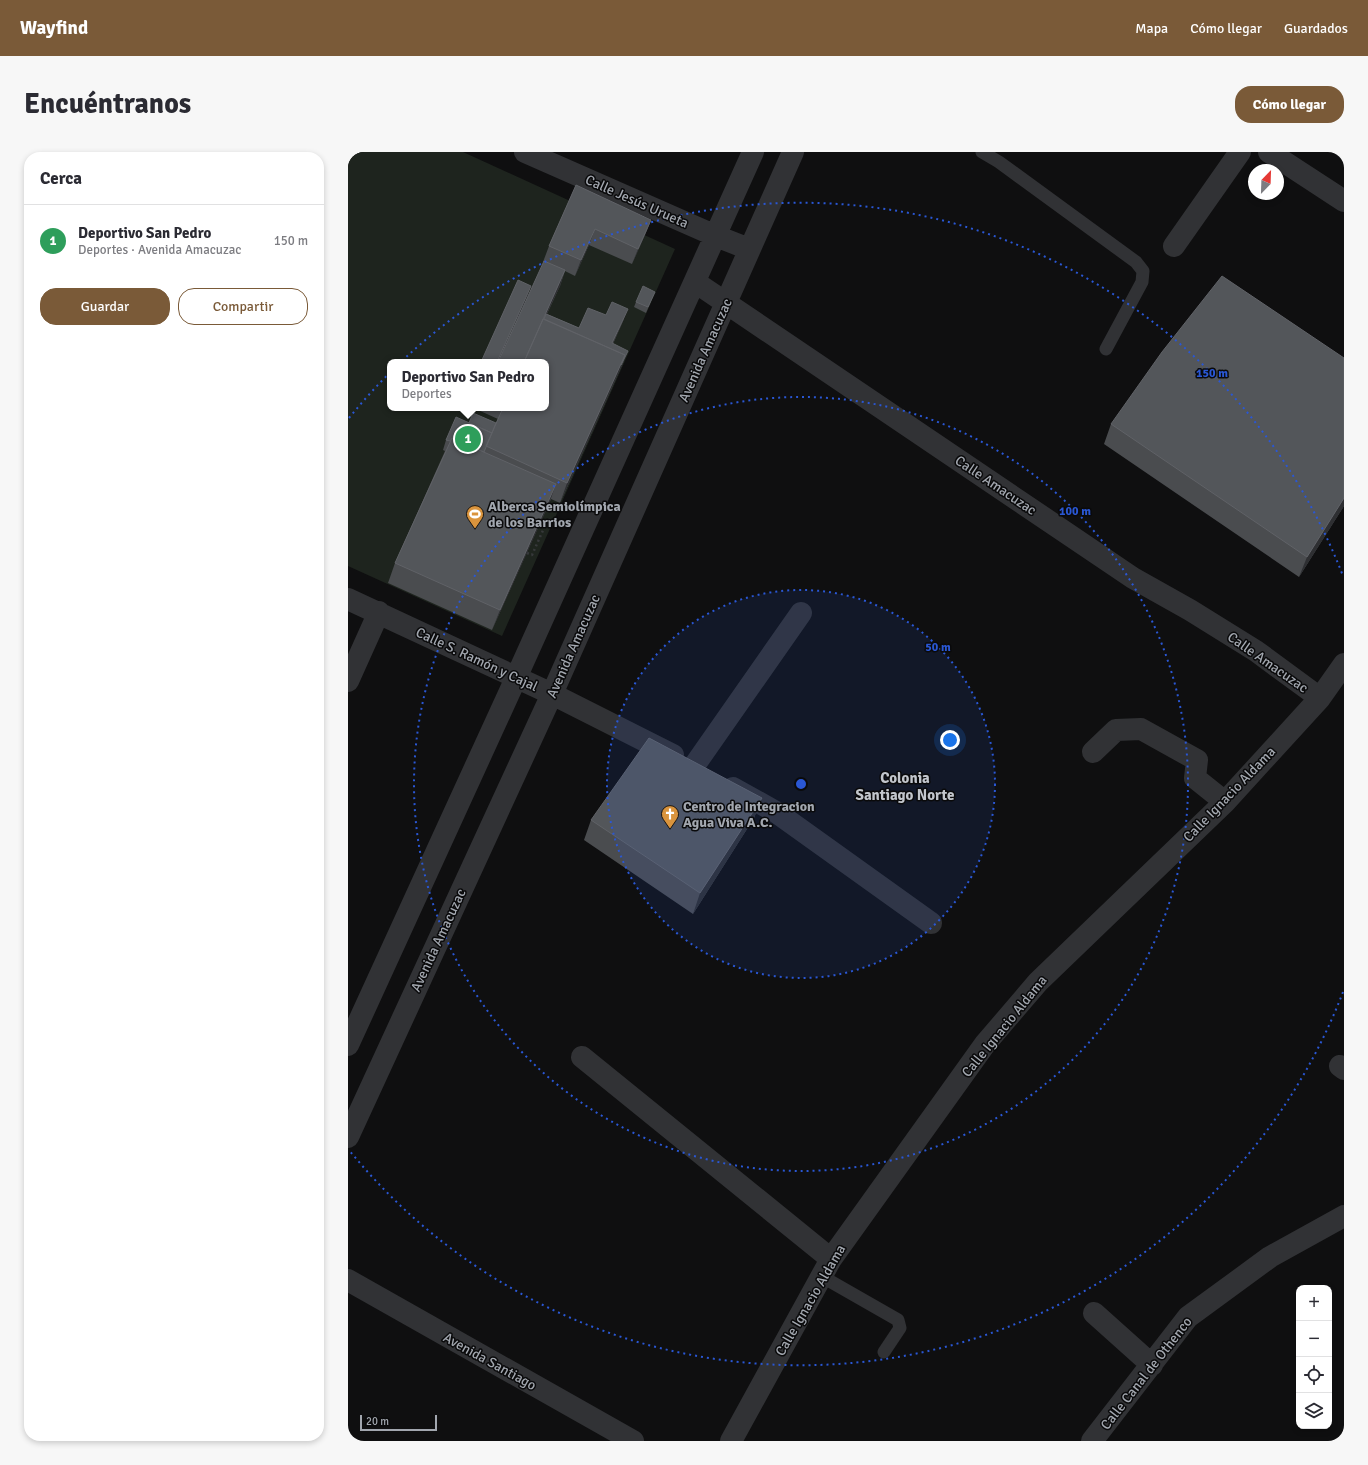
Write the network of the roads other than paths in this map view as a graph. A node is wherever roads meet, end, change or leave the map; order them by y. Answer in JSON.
{"nodes":[{"id":1,"x":526,"y":152,"type":"edge"},
{"id":2,"x":753,"y":152,"type":"edge"},
{"id":3,"x":793,"y":152,"type":"edge"},
{"id":4,"x":982,"y":152,"type":"edge"},
{"id":5,"x":1240,"y":152,"type":"edge"},
{"id":6,"x":1269,"y":152,"type":"edge"},
{"id":7,"x":1344,"y":201,"type":"edge"},
{"id":8,"x":716,"y":236,"type":"junction"},
{"id":9,"x":1174,"y":246,"type":"dead end"},
{"id":10,"x":749,"y":249,"type":"junction"},
{"id":11,"x":695,"y":282,"type":"junction"},
{"id":12,"x":726,"y":303,"type":"junction"},
{"id":13,"x":1106,"y":349,"type":"dead end"},
{"id":14,"x":348,"y":599,"type":"edge"},
{"id":15,"x":379,"y":612,"type":"junction"},
{"id":16,"x":801,"y":613,"type":"dead end"},
{"id":17,"x":1344,"y":664,"type":"edge"},
{"id":18,"x":516,"y":678,"type":"junction"},
{"id":19,"x":348,"y":681,"type":"edge"},
{"id":20,"x":552,"y":694,"type":"junction"},
{"id":21,"x":1320,"y":698,"type":"junction"},
{"id":22,"x":1093,"y":752,"type":"dead end"},
{"id":23,"x":694,"y":766,"type":"junction"},
{"id":24,"x":1224,"y":802,"type":"junction"},
{"id":25,"x":931,"y":923,"type":"dead end"},
{"id":26,"x":348,"y":1045,"type":"edge"},
{"id":27,"x":582,"y":1057,"type":"dead end"},
{"id":28,"x":348,"y":1136,"type":"edge"},
{"id":29,"x":1344,"y":1216,"type":"edge"},
{"id":30,"x":826,"y":1267,"type":"junction"},
{"id":31,"x":348,"y":1280,"type":"edge"},
{"id":32,"x":1094,"y":1313,"type":"dead end"},
{"id":33,"x":884,"y":1352,"type":"dead end"},
{"id":34,"x":1152,"y":1365,"type":"junction"},
{"id":35,"x":633,"y":1441,"type":"edge"},
{"id":36,"x":731,"y":1441,"type":"edge"},
{"id":37,"x":1092,"y":1441,"type":"edge"}],
"edges":[{"from":1,"to":8,"type":"street","name":"Calle Jesús Urueta"},
{"from":2,"to":8,"type":"street"},
{"from":3,"to":10,"type":"street","name":"Avenida Amacuzac"},
{"from":4,"to":13,"type":"lane"},
{"from":5,"to":9,"type":"street"},
{"from":6,"to":7,"type":"street"},
{"from":8,"to":10,"type":"street","name":"Calle Jesús Urueta"},
{"from":8,"to":11,"type":"street"},
{"from":10,"to":12,"type":"street","name":"Avenida Amacuzac"},
{"from":11,"to":12,"type":"street","name":"Calle Amacuzac"},
{"from":11,"to":18,"type":"street"},
{"from":12,"to":20,"type":"street","name":"Avenida Amacuzac"},
{"from":12,"to":21,"type":"street","name":"Calle Amacuzac"},
{"from":14,"to":15,"type":"street","name":"Calle S. Ramón y Cajal"},
{"from":15,"to":18,"type":"street","name":"Calle S. Ramón y Cajal"},
{"from":15,"to":19,"type":"street"},
{"from":16,"to":23,"type":"street"},
{"from":17,"to":21,"type":"street","name":"Calle Ignacio Aldama"},
{"from":18,"to":20,"type":"street","name":"Calle S. Ramón y Cajal"},
{"from":18,"to":26,"type":"street"},
{"from":20,"to":23,"type":"street","name":"Calle S. Ramón y Cajal"},
{"from":20,"to":28,"type":"street","name":"Avenida Amacuzac"},
{"from":21,"to":24,"type":"street","name":"Calle Ignacio Aldama"},
{"from":22,"to":24,"type":"street"},
{"from":23,"to":25,"type":"street","name":"Calle S. Ramón y Cajal"},
{"from":24,"to":30,"type":"street","name":"Calle Ignacio Aldama"},
{"from":27,"to":30,"type":"street"},
{"from":29,"to":34,"type":"street","name":"Calle Canal de Othenco"},
{"from":30,"to":33,"type":"lane"},
{"from":30,"to":36,"type":"street","name":"Calle Ignacio Aldama"},
{"from":31,"to":35,"type":"street","name":"Avenida Santiago"},
{"from":32,"to":34,"type":"street"},
{"from":34,"to":37,"type":"street","name":"Calle Canal de Othenco"}]}
